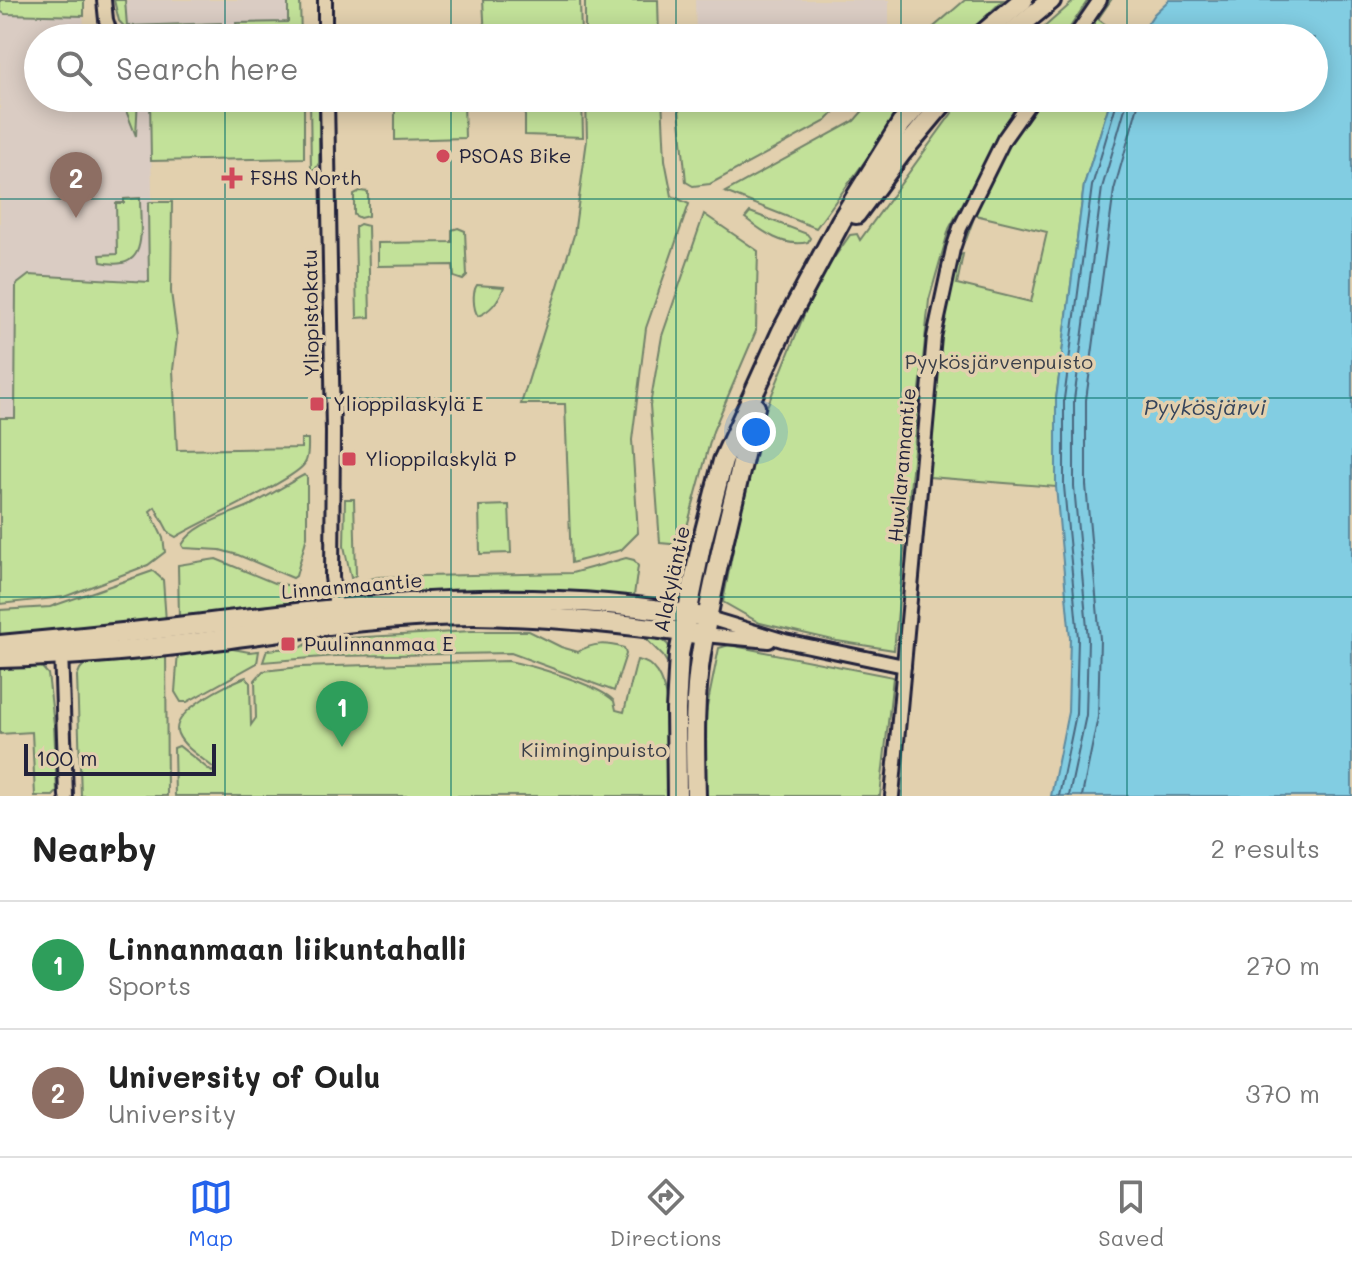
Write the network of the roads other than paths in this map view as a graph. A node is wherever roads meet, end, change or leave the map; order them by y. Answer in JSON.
{"nodes":[{"id":1,"x":104,"y":0,"type":"edge"},
{"id":2,"x":325,"y":0,"type":"edge"},
{"id":3,"x":1023,"y":0,"type":"edge"},
{"id":4,"x":1051,"y":0,"type":"edge"},
{"id":5,"x":1100,"y":0,"type":"edge"},
{"id":6,"x":107,"y":24,"type":"edge"},
{"id":7,"x":325,"y":24,"type":"edge"},
{"id":8,"x":995,"y":24,"type":"edge"},
{"id":9,"x":1022,"y":24,"type":"edge"},
{"id":10,"x":1084,"y":24,"type":"edge"},
{"id":11,"x":327,"y":112,"type":"edge"},
{"id":12,"x":912,"y":112,"type":"edge"},
{"id":13,"x":936,"y":112,"type":"edge"},
{"id":14,"x":1023,"y":112,"type":"edge"},
{"id":15,"x":829,"y":247,"type":"junction"},
{"id":16,"x":761,"y":380,"type":"junction"},
{"id":17,"x":337,"y":616,"type":"junction"},
{"id":18,"x":685,"y":623,"type":"junction"},
{"id":19,"x":706,"y":626,"type":"junction"},
{"id":20,"x":0,"y":645,"type":"edge"},
{"id":21,"x":61,"y":647,"type":"junction"},
{"id":22,"x":0,"y":658,"type":"edge"},
{"id":23,"x":904,"y":666,"type":"junction"},
{"id":24,"x":66,"y":796,"type":"edge"},
{"id":25,"x":677,"y":796,"type":"edge"},
{"id":26,"x":696,"y":796,"type":"edge"},
{"id":27,"x":892,"y":796,"type":"edge"}],
"edges":[{"from":1,"to":6,"type":"street"},
{"from":2,"to":7,"type":"street"},
{"from":3,"to":8,"type":"main road"},
{"from":4,"to":9,"type":"main road"},
{"from":5,"to":10,"type":"street"},
{"from":11,"to":17,"type":"street","name":"Yliopistokatu"},
{"from":12,"to":15,"type":"main road","name":"Alakyläntie"},
{"from":13,"to":15,"type":"main road","name":"Alakyläntie"},
{"from":14,"to":23,"type":"street","name":"Huvilarannantie"},
{"from":15,"to":16,"type":"main road","name":"Alakyläntie"},
{"from":16,"to":18,"type":"main road","name":"Alakyläntie"},
{"from":16,"to":19,"type":"main road","name":"Alakyläntie"},
{"from":17,"to":18,"type":"main road","name":"Linnanmaantie"},
{"from":17,"to":21,"type":"main road","name":"Linnanmaantie"},
{"from":18,"to":19,"type":"main road","name":"Linnanmaantie"},
{"from":18,"to":25,"type":"main road","name":"Alakyläntie"},
{"from":19,"to":23,"type":"street"},
{"from":19,"to":26,"type":"main road","name":"Alakyläntie"},
{"from":20,"to":21,"type":"main road","name":"Linnanmaantie"},
{"from":21,"to":22,"type":"main road","name":"Linnanmaantie"},
{"from":21,"to":24,"type":"street"},
{"from":23,"to":27,"type":"street","name":"Huvilarannantie"}]}
